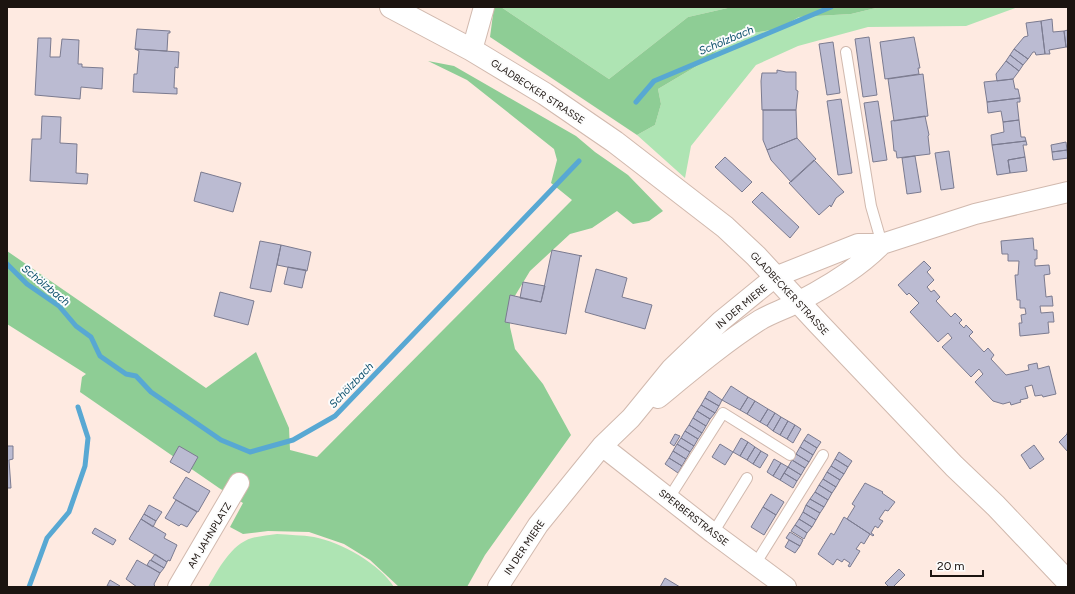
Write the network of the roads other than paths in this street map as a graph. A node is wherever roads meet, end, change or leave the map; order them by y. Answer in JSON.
{"nodes":[{"id":1,"x":391,"y":7,"type":"edge"},
{"id":2,"x":483,"y":8,"type":"edge"},
{"id":3,"x":472,"y":50,"type":"junction"},
{"id":4,"x":846,"y":52,"type":"dead end"},
{"id":5,"x":1067,"y":194,"type":"edge"},
{"id":6,"x":882,"y":244,"type":"junction"},
{"id":7,"x":775,"y":277,"type":"junction"},
{"id":8,"x":798,"y":302,"type":"junction"},
{"id":9,"x":631,"y":418,"type":"junction"},
{"id":10,"x":602,"y":446,"type":"junction"},
{"id":11,"x":790,"y":455,"type":"dead end"},
{"id":12,"x":823,"y":455,"type":"dead end"},
{"id":13,"x":747,"y":478,"type":"dead end"},
{"id":14,"x":239,"y":483,"type":"dead end"},
{"id":15,"x":670,"y":498,"type":"junction"},
{"id":16,"x":713,"y":533,"type":"junction"},
{"id":17,"x":756,"y":564,"type":"junction"},
{"id":18,"x":1068,"y":582,"type":"edge"},
{"id":19,"x":178,"y":587,"type":"edge"},
{"id":20,"x":498,"y":587,"type":"edge"},
{"id":21,"x":786,"y":587,"type":"edge"}],
"edges":[{"from":1,"to":3,"type":"main road","name":"GLADBECKER STRASSE"},
{"from":2,"to":3,"type":"street"},
{"from":3,"to":7,"type":"main road","name":"GLADBECKER STRASSE"},
{"from":4,"to":6,"type":"lane"},
{"from":5,"to":6,"type":"street","name":"IN DER MIERE"},
{"from":6,"to":7,"type":"street","name":"IN DER MIERE"},
{"from":6,"to":8,"type":"street","name":"IN DER MIERE"},
{"from":7,"to":8,"type":"main road","name":"GLADBECKER STRASSE"},
{"from":7,"to":9,"type":"street","name":"IN DER MIERE"},
{"from":8,"to":9,"type":"street","name":"IN DER MIERE"},
{"from":8,"to":18,"type":"main road","name":"GLADBECKER STRASSE"},
{"from":9,"to":10,"type":"street","name":"IN DER MIERE"},
{"from":10,"to":15,"type":"street","name":"SPERBERSTRASSE"},
{"from":10,"to":20,"type":"street","name":"IN DER MIERE"},
{"from":11,"to":15,"type":"lane"},
{"from":12,"to":17,"type":"lane"},
{"from":13,"to":16,"type":"lane"},
{"from":14,"to":19,"type":"street","name":"AM JAHNPLATZ"},
{"from":15,"to":16,"type":"street","name":"SPERBERSTRASSE"},
{"from":16,"to":17,"type":"street","name":"SPERBERSTRASSE"},
{"from":17,"to":21,"type":"street","name":"SPERBERSTRASSE"}]}
